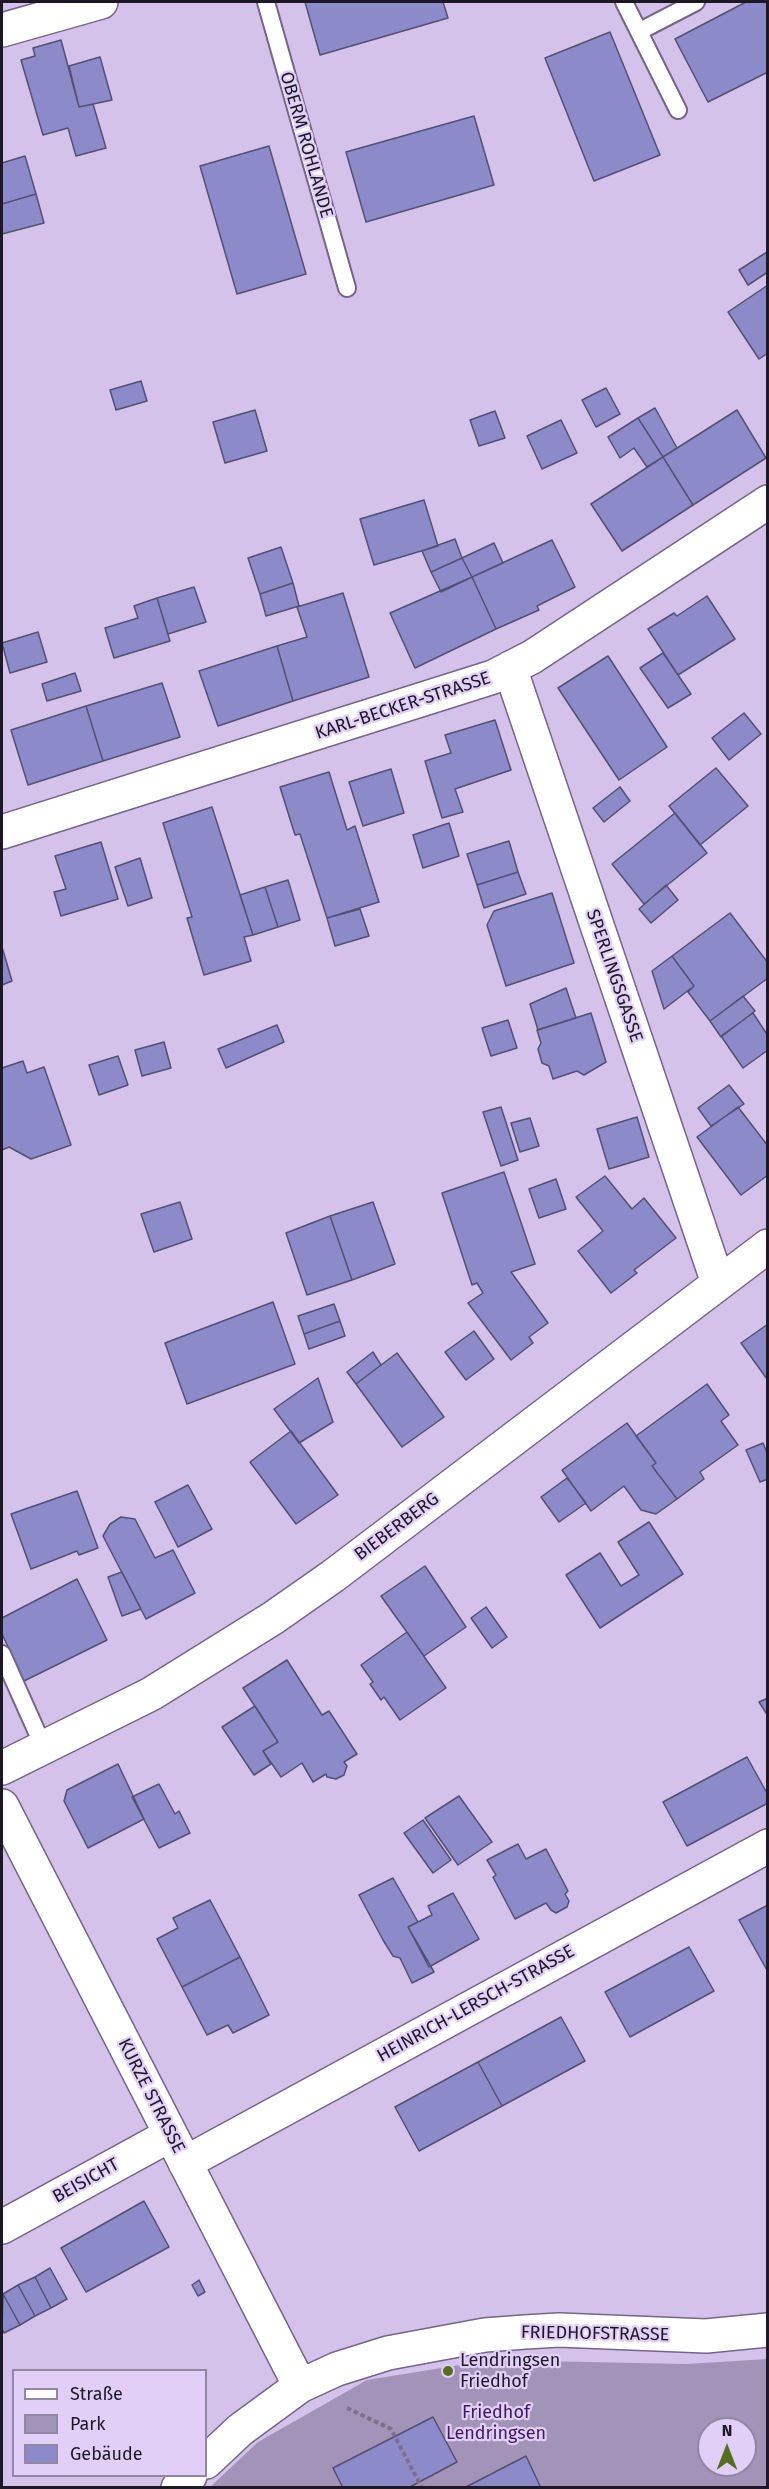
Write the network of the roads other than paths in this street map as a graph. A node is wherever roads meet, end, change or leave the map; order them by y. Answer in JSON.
{"nodes":[{"id":1,"x":101,"y":2,"type":"edge"},
{"id":2,"x":266,"y":2,"type":"edge"},
{"id":3,"x":624,"y":2,"type":"edge"},
{"id":4,"x":696,"y":2,"type":"edge"},
{"id":5,"x":2,"y":30,"type":"edge"},
{"id":6,"x":640,"y":31,"type":"junction"},
{"id":7,"x":678,"y":110,"type":"dead end"},
{"id":8,"x":347,"y":288,"type":"dead end"},
{"id":9,"x":768,"y":502,"type":"edge"},
{"id":10,"x":510,"y":668,"type":"junction"},
{"id":11,"x":2,"y":832,"type":"edge"},
{"id":12,"x":768,"y":1246,"type":"edge"},
{"id":13,"x":718,"y":1283,"type":"junction"},
{"id":14,"x":2,"y":1654,"type":"edge"},
{"id":15,"x":44,"y":1748,"type":"junction"},
{"id":16,"x":2,"y":1768,"type":"edge"},
{"id":17,"x":2,"y":1806,"type":"edge"},
{"id":18,"x":768,"y":1846,"type":"edge"},
{"id":19,"x":178,"y":2149,"type":"junction"},
{"id":20,"x":2,"y":2227,"type":"edge"},
{"id":21,"x":768,"y":2330,"type":"edge"},
{"id":22,"x":300,"y":2386,"type":"junction"},
{"id":23,"x":207,"y":2461,"type":"edge"}],
"edges":[{"from":1,"to":5,"type":"street"},
{"from":2,"to":8,"type":"lane","name":"OBERM ROHLANDE"},
{"from":3,"to":6,"type":"lane"},
{"from":4,"to":6,"type":"lane"},
{"from":6,"to":7,"type":"lane"},
{"from":9,"to":10,"type":"street","name":"KARL-BECKER-STRASSE"},
{"from":10,"to":11,"type":"street","name":"KARL-BECKER-STRASSE"},
{"from":10,"to":13,"type":"street","name":"SPERLINGSGASSE"},
{"from":12,"to":13,"type":"street","name":"BIEBERBERG"},
{"from":13,"to":15,"type":"street","name":"BIEBERBERG"},
{"from":14,"to":15,"type":"lane"},
{"from":15,"to":16,"type":"street","name":"BIEBERBERG"},
{"from":17,"to":19,"type":"street","name":"KURZE STRASSE"},
{"from":18,"to":19,"type":"street","name":"HEINRICH-LERSCH-STRASSE"},
{"from":19,"to":20,"type":"street","name":"BEISICHT"},
{"from":19,"to":22,"type":"street","name":"KURZE STRASSE"},
{"from":21,"to":22,"type":"street","name":"FRIEDHOFSTRASSE"},
{"from":22,"to":23,"type":"street","name":"FRIEDHOFSTRASSE"}]}
